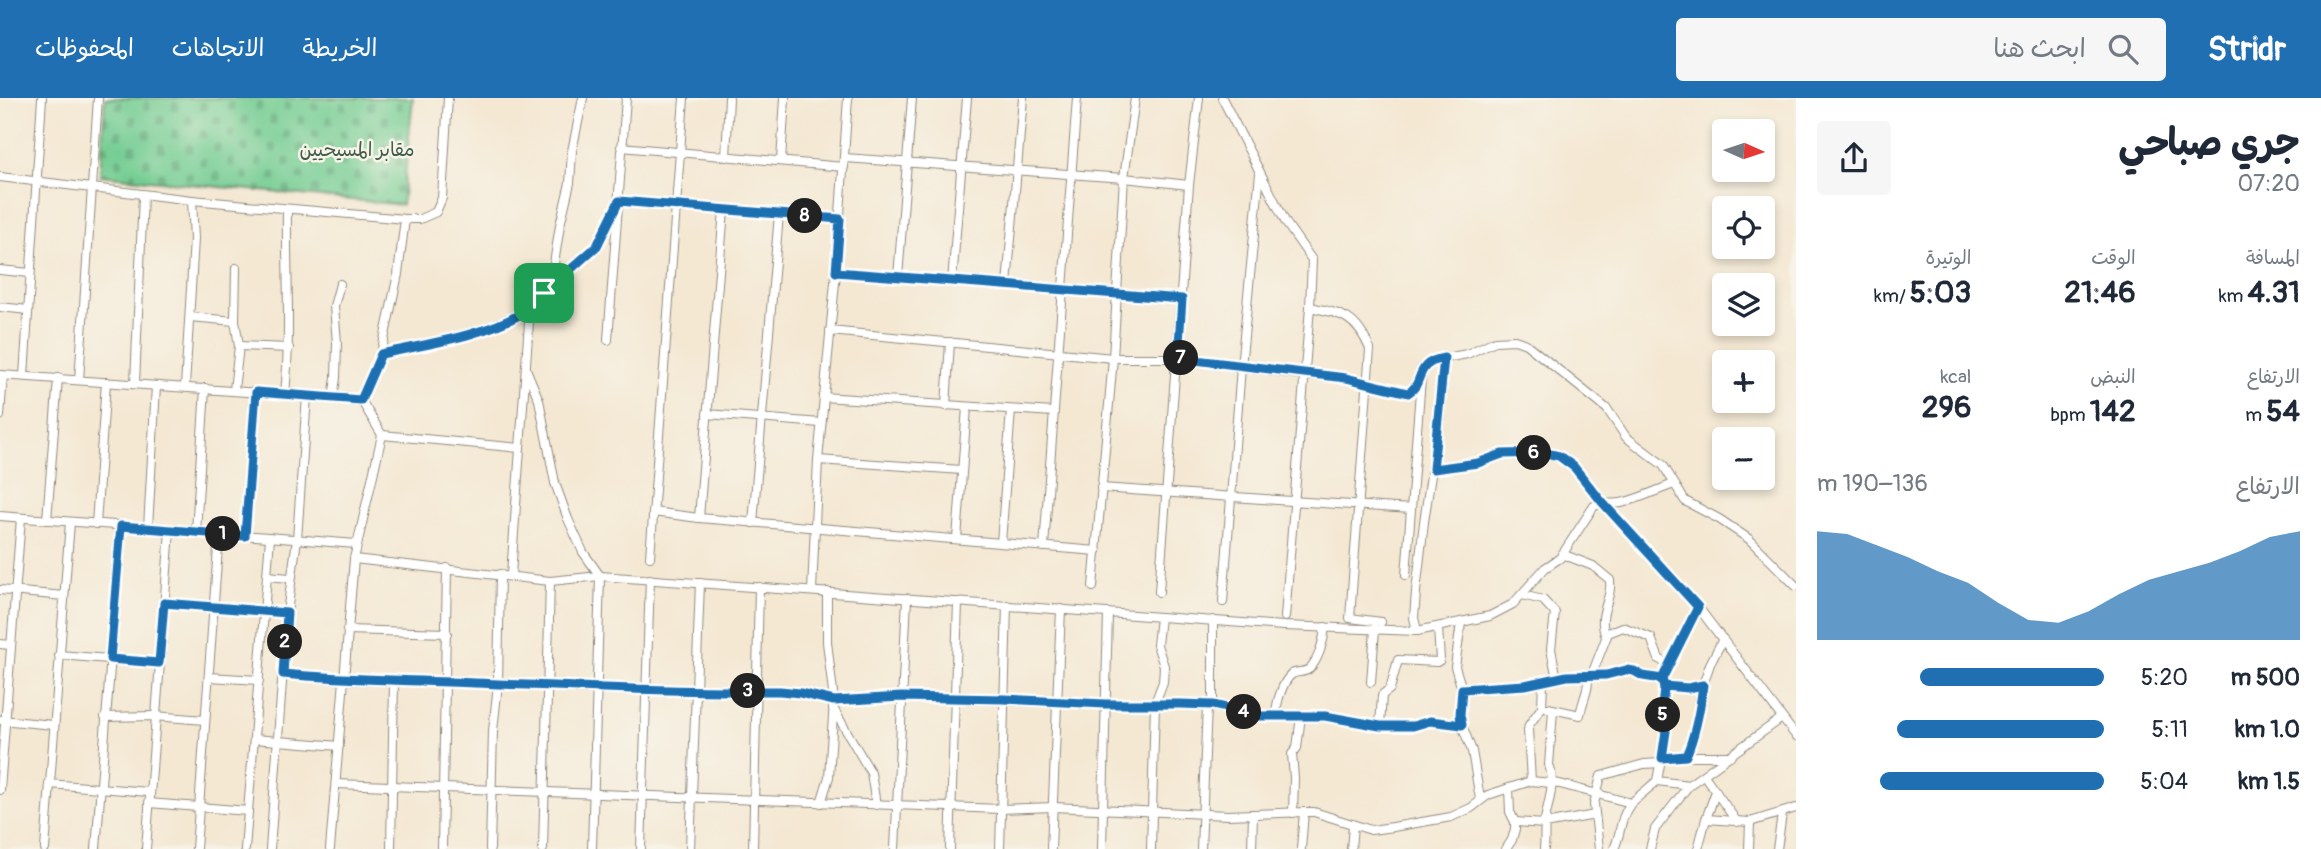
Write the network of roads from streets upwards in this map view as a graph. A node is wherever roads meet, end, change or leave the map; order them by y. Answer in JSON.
{"nodes":[{"id":1,"x":41,"y":98,"type":"edge"},
{"id":2,"x":98,"y":98,"type":"edge"},
{"id":3,"x":448,"y":98,"type":"edge"},
{"id":4,"x":583,"y":98,"type":"edge"},
{"id":5,"x":626,"y":98,"type":"edge"},
{"id":6,"x":684,"y":98,"type":"edge"},
{"id":7,"x":729,"y":98,"type":"edge"},
{"id":8,"x":785,"y":98,"type":"edge"},
{"id":9,"x":848,"y":98,"type":"edge"},
{"id":10,"x":912,"y":98,"type":"edge"},
{"id":11,"x":967,"y":98,"type":"edge"},
{"id":12,"x":1023,"y":98,"type":"edge"},
{"id":13,"x":1077,"y":98,"type":"edge"},
{"id":14,"x":1135,"y":98,"type":"edge"},
{"id":15,"x":1199,"y":98,"type":"edge"},
{"id":16,"x":1222,"y":98,"type":"edge"},
{"id":17,"x":621,"y":147,"type":"junction"},
{"id":18,"x":680,"y":153,"type":"junction"},
{"id":19,"x":726,"y":158,"type":"junction"},
{"id":20,"x":781,"y":162,"type":"junction"},
{"id":21,"x":844,"y":163,"type":"junction"},
{"id":22,"x":906,"y":163,"type":"junction"},
{"id":23,"x":963,"y":167,"type":"junction"},
{"id":24,"x":1017,"y":170,"type":"junction"},
{"id":25,"x":1260,"y":170,"type":"junction"},
{"id":26,"x":1071,"y":175,"type":"junction"},
{"id":27,"x":0,"y":177,"type":"edge"},
{"id":28,"x":1124,"y":178,"type":"junction"},
{"id":29,"x":37,"y":181,"type":"junction"},
{"id":30,"x":1189,"y":185,"type":"junction"},
{"id":31,"x":91,"y":188,"type":"junction"},
{"id":32,"x":143,"y":195,"type":"junction"},
{"id":33,"x":192,"y":200,"type":"junction"},
{"id":34,"x":619,"y":201,"type":"junction"},
{"id":35,"x":677,"y":206,"type":"junction"},
{"id":36,"x":287,"y":209,"type":"junction"},
{"id":37,"x":724,"y":210,"type":"junction"},
{"id":38,"x":779,"y":214,"type":"junction"},
{"id":39,"x":405,"y":219,"type":"junction"},
{"id":40,"x":840,"y":219,"type":"junction"},
{"id":41,"x":236,"y":268,"type":"dead end"},
{"id":42,"x":0,"y":270,"type":"edge"},
{"id":43,"x":836,"y":272,"type":"junction"},
{"id":44,"x":30,"y":273,"type":"junction"},
{"id":45,"x":898,"y":277,"type":"junction"},
{"id":46,"x":952,"y":282,"type":"junction"},
{"id":47,"x":340,"y":284,"type":"dead end"},
{"id":48,"x":1007,"y":285,"type":"junction"},
{"id":49,"x":1062,"y":290,"type":"junction"},
{"id":50,"x":544,"y":293,"type":"junction"},
{"id":51,"x":1117,"y":294,"type":"junction"},
{"id":52,"x":1182,"y":299,"type":"junction"},
{"id":53,"x":0,"y":307,"type":"edge"},
{"id":54,"x":1310,"y":307,"type":"junction"},
{"id":55,"x":530,"y":308,"type":"junction"},
{"id":56,"x":28,"y":310,"type":"junction"},
{"id":57,"x":190,"y":317,"type":"junction"},
{"id":58,"x":235,"y":321,"type":"junction"},
{"id":59,"x":830,"y":331,"type":"junction"},
{"id":60,"x":608,"y":340,"type":"dead end"},
{"id":61,"x":950,"y":342,"type":"junction"},
{"id":62,"x":239,"y":346,"type":"junction"},
{"id":63,"x":289,"y":348,"type":"junction"},
{"id":64,"x":1058,"y":352,"type":"junction"},
{"id":65,"x":381,"y":354,"type":"junction"},
{"id":66,"x":1113,"y":358,"type":"junction"},
{"id":67,"x":1178,"y":358,"type":"junction"},
{"id":68,"x":1444,"y":358,"type":"junction"},
{"id":69,"x":1241,"y":367,"type":"junction"},
{"id":70,"x":1422,"y":368,"type":"junction"},
{"id":71,"x":526,"y":369,"type":"junction"},
{"id":72,"x":1,"y":375,"type":"edge"},
{"id":73,"x":1304,"y":375,"type":"junction"},
{"id":74,"x":24,"y":376,"type":"junction"},
{"id":75,"x":58,"y":379,"type":"junction"},
{"id":76,"x":79,"y":380,"type":"junction"},
{"id":77,"x":106,"y":382,"type":"junction"},
{"id":78,"x":1367,"y":382,"type":"junction"},
{"id":79,"x":135,"y":384,"type":"junction"},
{"id":80,"x":156,"y":386,"type":"junction"},
{"id":81,"x":185,"y":387,"type":"junction"},
{"id":82,"x":205,"y":388,"type":"junction"},
{"id":83,"x":234,"y":390,"type":"junction"},
{"id":84,"x":256,"y":392,"type":"junction"},
{"id":85,"x":285,"y":394,"type":"junction"},
{"id":86,"x":307,"y":396,"type":"junction"},
{"id":87,"x":823,"y":397,"type":"junction"},
{"id":88,"x":333,"y":398,"type":"junction"},
{"id":89,"x":361,"y":400,"type":"junction"},
{"id":90,"x":946,"y":405,"type":"junction"},
{"id":91,"x":967,"y":407,"type":"junction"},
{"id":92,"x":1011,"y":410,"type":"junction"},
{"id":93,"x":1053,"y":412,"type":"junction"},
{"id":94,"x":707,"y":414,"type":"junction"},
{"id":95,"x":0,"y":416,"type":"edge"},
{"id":96,"x":761,"y":419,"type":"junction"},
{"id":97,"x":821,"y":424,"type":"junction"},
{"id":98,"x":382,"y":435,"type":"junction"},
{"id":99,"x":520,"y":448,"type":"junction"},
{"id":100,"x":818,"y":460,"type":"junction"},
{"id":101,"x":1433,"y":469,"type":"junction"},
{"id":102,"x":962,"y":470,"type":"junction"},
{"id":103,"x":1674,"y":484,"type":"junction"},
{"id":104,"x":1101,"y":488,"type":"junction"},
{"id":105,"x":1167,"y":492,"type":"junction"},
{"id":106,"x":1231,"y":497,"type":"junction"},
{"id":107,"x":1295,"y":501,"type":"junction"},
{"id":108,"x":1602,"y":502,"type":"junction"},
{"id":109,"x":1360,"y":506,"type":"junction"},
{"id":110,"x":1411,"y":509,"type":"junction"},
{"id":111,"x":653,"y":512,"type":"junction"},
{"id":112,"x":0,"y":516,"type":"edge"},
{"id":113,"x":21,"y":518,"type":"junction"},
{"id":114,"x":699,"y":518,"type":"junction"},
{"id":115,"x":47,"y":520,"type":"junction"},
{"id":116,"x":70,"y":522,"type":"junction"},
{"id":117,"x":753,"y":523,"type":"junction"},
{"id":118,"x":96,"y":524,"type":"junction"},
{"id":119,"x":121,"y":526,"type":"junction"},
{"id":120,"x":148,"y":528,"type":"junction"},
{"id":121,"x":816,"y":528,"type":"junction"},
{"id":122,"x":170,"y":530,"type":"junction"},
{"id":123,"x":196,"y":532,"type":"junction"},
{"id":124,"x":219,"y":534,"type":"junction"},
{"id":125,"x":245,"y":536,"type":"junction"},
{"id":126,"x":270,"y":538,"type":"junction"},
{"id":127,"x":297,"y":539,"type":"junction"},
{"id":128,"x":957,"y":539,"type":"junction"},
{"id":129,"x":1001,"y":543,"type":"junction"},
{"id":130,"x":356,"y":544,"type":"junction"},
{"id":131,"x":1044,"y":547,"type":"junction"},
{"id":132,"x":1097,"y":551,"type":"junction"},
{"id":133,"x":1562,"y":554,"type":"junction"},
{"id":134,"x":649,"y":557,"type":"dead end"},
{"id":135,"x":354,"y":559,"type":"junction"},
{"id":136,"x":447,"y":568,"type":"junction"},
{"id":137,"x":500,"y":574,"type":"junction"},
{"id":138,"x":511,"y":575,"type":"junction"},
{"id":139,"x":1406,"y":575,"type":"dead end"},
{"id":140,"x":267,"y":576,"type":"junction"},
{"id":141,"x":600,"y":576,"type":"junction"},
{"id":142,"x":290,"y":578,"type":"junction"},
{"id":143,"x":650,"y":579,"type":"junction"},
{"id":144,"x":550,"y":581,"type":"junction"},
{"id":145,"x":700,"y":583,"type":"junction"},
{"id":146,"x":1796,"y":586,"type":"edge"},
{"id":147,"x":759,"y":587,"type":"junction"},
{"id":148,"x":1093,"y":587,"type":"dead end"},
{"id":149,"x":0,"y":590,"type":"edge"},
{"id":150,"x":15,"y":591,"type":"junction"},
{"id":151,"x":813,"y":591,"type":"junction"},
{"id":152,"x":827,"y":592,"type":"junction"},
{"id":153,"x":1159,"y":592,"type":"dead end"},
{"id":154,"x":1522,"y":595,"type":"junction"},
{"id":155,"x":64,"y":596,"type":"junction"},
{"id":156,"x":907,"y":598,"type":"junction"},
{"id":157,"x":958,"y":602,"type":"junction"},
{"id":158,"x":1223,"y":602,"type":"dead end"},
{"id":159,"x":164,"y":603,"type":"junction"},
{"id":160,"x":1007,"y":605,"type":"junction"},
{"id":161,"x":214,"y":607,"type":"junction"},
{"id":162,"x":1698,"y":607,"type":"junction"},
{"id":163,"x":1061,"y":609,"type":"junction"},
{"id":164,"x":264,"y":611,"type":"junction"},
{"id":165,"x":287,"y":613,"type":"junction"},
{"id":166,"x":1108,"y":613,"type":"junction"},
{"id":167,"x":1160,"y":617,"type":"junction"},
{"id":168,"x":1286,"y":617,"type":"dead end"},
{"id":169,"x":1213,"y":620,"type":"junction"},
{"id":170,"x":1461,"y":623,"type":"junction"},
{"id":171,"x":1378,"y":626,"type":"junction"},
{"id":172,"x":1325,"y":627,"type":"junction"},
{"id":173,"x":1438,"y":628,"type":"junction"},
{"id":174,"x":347,"y":630,"type":"junction"},
{"id":175,"x":1417,"y":631,"type":"junction"},
{"id":176,"x":447,"y":633,"type":"junction"},
{"id":177,"x":1606,"y":637,"type":"junction"},
{"id":178,"x":1723,"y":639,"type":"junction"},
{"id":179,"x":0,"y":644,"type":"edge"},
{"id":180,"x":11,"y":645,"type":"junction"},
{"id":181,"x":60,"y":655,"type":"junction"},
{"id":182,"x":110,"y":659,"type":"junction"},
{"id":183,"x":159,"y":663,"type":"junction"},
{"id":184,"x":1669,"y":665,"type":"junction"},
{"id":185,"x":283,"y":674,"type":"junction"},
{"id":186,"x":1590,"y":674,"type":"junction"},
{"id":187,"x":209,"y":677,"type":"junction"},
{"id":188,"x":1557,"y":679,"type":"junction"},
{"id":189,"x":259,"y":680,"type":"junction"},
{"id":190,"x":344,"y":680,"type":"junction"},
{"id":191,"x":394,"y":681,"type":"junction"},
{"id":192,"x":1371,"y":682,"type":"dead end"},
{"id":193,"x":1543,"y":682,"type":"junction"},
{"id":194,"x":447,"y":683,"type":"junction"},
{"id":195,"x":1663,"y":683,"type":"junction"},
{"id":196,"x":498,"y":684,"type":"junction"},
{"id":197,"x":1703,"y":685,"type":"junction"},
{"id":198,"x":548,"y":686,"type":"junction"},
{"id":199,"x":597,"y":689,"type":"junction"},
{"id":200,"x":647,"y":689,"type":"junction"},
{"id":201,"x":1462,"y":689,"type":"junction"},
{"id":202,"x":696,"y":690,"type":"junction"},
{"id":203,"x":755,"y":691,"type":"junction"},
{"id":204,"x":901,"y":697,"type":"junction"},
{"id":205,"x":955,"y":699,"type":"junction"},
{"id":206,"x":1004,"y":699,"type":"junction"},
{"id":207,"x":1056,"y":702,"type":"junction"},
{"id":208,"x":1155,"y":703,"type":"junction"},
{"id":209,"x":834,"y":704,"type":"junction"},
{"id":210,"x":1105,"y":704,"type":"junction"},
{"id":211,"x":1210,"y":706,"type":"junction"},
{"id":212,"x":1542,"y":707,"type":"junction"},
{"id":213,"x":1553,"y":710,"type":"junction"},
{"id":214,"x":154,"y":716,"type":"junction"},
{"id":215,"x":1276,"y":716,"type":"junction"},
{"id":216,"x":1301,"y":716,"type":"junction"},
{"id":217,"x":105,"y":717,"type":"junction"},
{"id":218,"x":1782,"y":718,"type":"junction"},
{"id":219,"x":3,"y":720,"type":"edge"},
{"id":220,"x":205,"y":720,"type":"junction"},
{"id":221,"x":54,"y":724,"type":"junction"},
{"id":222,"x":1462,"y":725,"type":"junction"},
{"id":223,"x":1380,"y":726,"type":"junction"},
{"id":224,"x":1796,"y":736,"type":"edge"},
{"id":225,"x":254,"y":739,"type":"junction"},
{"id":226,"x":277,"y":741,"type":"junction"},
{"id":227,"x":338,"y":746,"type":"junction"},
{"id":228,"x":1686,"y":756,"type":"junction"},
{"id":229,"x":1730,"y":756,"type":"junction"},
{"id":230,"x":1661,"y":761,"type":"junction"},
{"id":231,"x":1704,"y":775,"type":"junction"},
{"id":232,"x":1531,"y":781,"type":"junction"},
{"id":233,"x":1657,"y":781,"type":"junction"},
{"id":234,"x":1553,"y":783,"type":"junction"},
{"id":235,"x":336,"y":784,"type":"junction"},
{"id":236,"x":49,"y":785,"type":"junction"},
{"id":237,"x":1689,"y":785,"type":"junction"},
{"id":238,"x":99,"y":788,"type":"junction"},
{"id":239,"x":393,"y":788,"type":"junction"},
{"id":240,"x":1509,"y":788,"type":"junction"},
{"id":241,"x":0,"y":790,"type":"edge"},
{"id":242,"x":444,"y":790,"type":"junction"},
{"id":243,"x":1716,"y":791,"type":"junction"},
{"id":244,"x":149,"y":792,"type":"junction"},
{"id":245,"x":491,"y":792,"type":"junction"},
{"id":246,"x":544,"y":793,"type":"junction"},
{"id":247,"x":595,"y":794,"type":"junction"},
{"id":248,"x":1595,"y":794,"type":"junction"},
{"id":249,"x":643,"y":795,"type":"junction"},
{"id":250,"x":692,"y":796,"type":"junction"},
{"id":251,"x":754,"y":799,"type":"junction"},
{"id":252,"x":1480,"y":800,"type":"junction"},
{"id":253,"x":149,"y":803,"type":"junction"},
{"id":254,"x":821,"y":803,"type":"junction"},
{"id":255,"x":1631,"y":803,"type":"junction"},
{"id":256,"x":876,"y":804,"type":"junction"},
{"id":257,"x":896,"y":805,"type":"junction"},
{"id":258,"x":198,"y":807,"type":"junction"},
{"id":259,"x":951,"y":807,"type":"junction"},
{"id":260,"x":1053,"y":807,"type":"junction"},
{"id":261,"x":1796,"y":808,"type":"edge"},
{"id":262,"x":1001,"y":809,"type":"junction"},
{"id":263,"x":1103,"y":810,"type":"junction"},
{"id":264,"x":248,"y":811,"type":"junction"},
{"id":265,"x":1152,"y":811,"type":"junction"},
{"id":266,"x":1304,"y":811,"type":"junction"},
{"id":267,"x":1203,"y":813,"type":"junction"},
{"id":268,"x":1293,"y":813,"type":"junction"},
{"id":269,"x":1253,"y":814,"type":"junction"},
{"id":270,"x":1782,"y":814,"type":"junction"},
{"id":271,"x":1595,"y":815,"type":"junction"},
{"id":272,"x":1706,"y":819,"type":"junction"},
{"id":273,"x":1515,"y":822,"type":"junction"},
{"id":274,"x":1737,"y":822,"type":"junction"},
{"id":275,"x":1750,"y":822,"type":"junction"},
{"id":276,"x":1545,"y":824,"type":"junction"},
{"id":277,"x":1353,"y":825,"type":"junction"},
{"id":278,"x":45,"y":849,"type":"edge"},
{"id":279,"x":96,"y":849,"type":"edge"},
{"id":280,"x":146,"y":849,"type":"edge"},
{"id":281,"x":196,"y":849,"type":"edge"},
{"id":282,"x":245,"y":849,"type":"edge"},
{"id":283,"x":270,"y":849,"type":"edge"},
{"id":284,"x":330,"y":849,"type":"edge"},
{"id":285,"x":391,"y":849,"type":"edge"},
{"id":286,"x":442,"y":849,"type":"edge"},
{"id":287,"x":490,"y":849,"type":"edge"},
{"id":288,"x":542,"y":849,"type":"edge"},
{"id":289,"x":592,"y":849,"type":"edge"},
{"id":290,"x":641,"y":849,"type":"edge"},
{"id":291,"x":690,"y":849,"type":"edge"},
{"id":292,"x":753,"y":849,"type":"edge"},
{"id":293,"x":895,"y":849,"type":"edge"},
{"id":294,"x":950,"y":849,"type":"edge"},
{"id":295,"x":1000,"y":849,"type":"edge"},
{"id":296,"x":1051,"y":849,"type":"edge"},
{"id":297,"x":1102,"y":849,"type":"edge"},
{"id":298,"x":1151,"y":849,"type":"edge"},
{"id":299,"x":1201,"y":849,"type":"edge"},
{"id":300,"x":1252,"y":849,"type":"edge"},
{"id":301,"x":1301,"y":849,"type":"edge"},
{"id":302,"x":1351,"y":849,"type":"edge"},
{"id":303,"x":1506,"y":849,"type":"edge"},
{"id":304,"x":1544,"y":849,"type":"edge"},
{"id":305,"x":1599,"y":849,"type":"edge"},
{"id":306,"x":1614,"y":849,"type":"edge"},
{"id":307,"x":1650,"y":849,"type":"edge"},
{"id":308,"x":1698,"y":849,"type":"edge"},
{"id":309,"x":1749,"y":849,"type":"edge"},
{"id":310,"x":1778,"y":849,"type":"edge"}],
"edges":[{"from":1,"to":29,"type":"street"},
{"from":2,"to":31,"type":"street"},
{"from":3,"to":39,"type":"street"},
{"from":4,"to":50,"type":"street"},
{"from":5,"to":17,"type":"street"},
{"from":6,"to":18,"type":"street"},
{"from":7,"to":19,"type":"street"},
{"from":8,"to":20,"type":"street"},
{"from":9,"to":21,"type":"street"},
{"from":10,"to":22,"type":"street"},
{"from":11,"to":23,"type":"street"},
{"from":12,"to":24,"type":"street"},
{"from":13,"to":26,"type":"street"},
{"from":14,"to":28,"type":"street"},
{"from":15,"to":30,"type":"street"},
{"from":16,"to":25,"type":"street"},
{"from":17,"to":18,"type":"street"},
{"from":17,"to":34,"type":"street"},
{"from":18,"to":19,"type":"street"},
{"from":18,"to":35,"type":"street"},
{"from":19,"to":20,"type":"street"},
{"from":20,"to":21,"type":"street"},
{"from":21,"to":22,"type":"street"},
{"from":21,"to":40,"type":"street"},
{"from":22,"to":23,"type":"street"},
{"from":22,"to":45,"type":"street"},
{"from":23,"to":24,"type":"street"},
{"from":23,"to":46,"type":"street"},
{"from":24,"to":26,"type":"street"},
{"from":24,"to":48,"type":"street"},
{"from":25,"to":54,"type":"street"},
{"from":25,"to":69,"type":"street"},
{"from":26,"to":28,"type":"street"},
{"from":26,"to":49,"type":"street"},
{"from":27,"to":29,"type":"street"},
{"from":28,"to":30,"type":"street"},
{"from":28,"to":51,"type":"street"},
{"from":29,"to":31,"type":"street"},
{"from":29,"to":44,"type":"street"},
{"from":30,"to":52,"type":"street"},
{"from":31,"to":32,"type":"street"},
{"from":31,"to":76,"type":"street"},
{"from":32,"to":33,"type":"street"},
{"from":32,"to":79,"type":"street"},
{"from":33,"to":36,"type":"street"},
{"from":33,"to":57,"type":"street"},
{"from":34,"to":35,"type":"street"},
{"from":34,"to":50,"type":"street"},
{"from":34,"to":60,"type":"street"},
{"from":35,"to":37,"type":"street"},
{"from":35,"to":111,"type":"street"},
{"from":36,"to":39,"type":"street"},
{"from":36,"to":63,"type":"street"},
{"from":37,"to":38,"type":"street"},
{"from":37,"to":94,"type":"street"},
{"from":38,"to":40,"type":"street"},
{"from":38,"to":96,"type":"street"},
{"from":39,"to":65,"type":"street"},
{"from":40,"to":43,"type":"street"},
{"from":41,"to":58,"type":"street"},
{"from":42,"to":44,"type":"street"},
{"from":43,"to":45,"type":"street"},
{"from":43,"to":59,"type":"street"},
{"from":44,"to":56,"type":"street"},
{"from":45,"to":46,"type":"street"},
{"from":46,"to":48,"type":"street"},
{"from":47,"to":88,"type":"street"},
{"from":48,"to":49,"type":"street"},
{"from":49,"to":51,"type":"street"},
{"from":49,"to":64,"type":"street"},
{"from":50,"to":55,"type":"street"},
{"from":51,"to":52,"type":"street"},
{"from":51,"to":66,"type":"street"},
{"from":52,"to":67,"type":"street"},
{"from":53,"to":56,"type":"street"},
{"from":54,"to":73,"type":"street"},
{"from":54,"to":78,"type":"street"},
{"from":55,"to":65,"type":"street"},
{"from":55,"to":71,"type":"street"},
{"from":56,"to":74,"type":"street"},
{"from":57,"to":58,"type":"street"},
{"from":57,"to":81,"type":"street"},
{"from":58,"to":62,"type":"street"},
{"from":59,"to":61,"type":"street"},
{"from":59,"to":87,"type":"street"},
{"from":61,"to":64,"type":"street"},
{"from":61,"to":90,"type":"street"},
{"from":62,"to":63,"type":"street"},
{"from":62,"to":83,"type":"street"},
{"from":63,"to":85,"type":"street"},
{"from":64,"to":66,"type":"street"},
{"from":64,"to":93,"type":"street"},
{"from":65,"to":89,"type":"street"},
{"from":66,"to":67,"type":"street"},
{"from":66,"to":104,"type":"street"},
{"from":67,"to":69,"type":"street"},
{"from":67,"to":105,"type":"street"},
{"from":68,"to":70,"type":"street"},
{"from":68,"to":101,"type":"street"},
{"from":68,"to":103,"type":"street"},
{"from":69,"to":73,"type":"street"},
{"from":69,"to":106,"type":"street"},
{"from":70,"to":78,"type":"street"},
{"from":70,"to":110,"type":"street"},
{"from":71,"to":99,"type":"street"},
{"from":71,"to":141,"type":"street"},
{"from":72,"to":74,"type":"street"},
{"from":72,"to":95,"type":"street"},
{"from":73,"to":78,"type":"street"},
{"from":73,"to":107,"type":"street"},
{"from":74,"to":75,"type":"street"},
{"from":75,"to":76,"type":"street"},
{"from":75,"to":115,"type":"street"},
{"from":76,"to":77,"type":"street"},
{"from":77,"to":79,"type":"street"},
{"from":77,"to":118,"type":"street"},
{"from":78,"to":109,"type":"street"},
{"from":79,"to":80,"type":"street"},
{"from":80,"to":81,"type":"street"},
{"from":80,"to":120,"type":"street"},
{"from":81,"to":82,"type":"street"},
{"from":82,"to":83,"type":"street"},
{"from":82,"to":123,"type":"street"},
{"from":83,"to":84,"type":"street"},
{"from":84,"to":85,"type":"street"},
{"from":84,"to":125,"type":"street"},
{"from":85,"to":86,"type":"street"},
{"from":86,"to":88,"type":"street"},
{"from":86,"to":127,"type":"street"},
{"from":87,"to":90,"type":"street"},
{"from":87,"to":97,"type":"street"},
{"from":88,"to":89,"type":"street"},
{"from":89,"to":98,"type":"street"},
{"from":90,"to":91,"type":"street"},
{"from":91,"to":92,"type":"street"},
{"from":91,"to":102,"type":"street"},
{"from":92,"to":93,"type":"street"},
{"from":92,"to":129,"type":"street"},
{"from":93,"to":131,"type":"street"},
{"from":94,"to":96,"type":"street"},
{"from":94,"to":114,"type":"street"},
{"from":96,"to":97,"type":"street"},
{"from":96,"to":117,"type":"street"},
{"from":97,"to":100,"type":"street"},
{"from":98,"to":99,"type":"street"},
{"from":98,"to":130,"type":"street"},
{"from":99,"to":138,"type":"street"},
{"from":100,"to":102,"type":"street"},
{"from":100,"to":121,"type":"street"},
{"from":101,"to":108,"type":"street"},
{"from":101,"to":175,"type":"street"},
{"from":102,"to":128,"type":"street"},
{"from":103,"to":108,"type":"street"},
{"from":103,"to":146,"type":"street"},
{"from":104,"to":105,"type":"street"},
{"from":104,"to":132,"type":"street"},
{"from":105,"to":106,"type":"street"},
{"from":105,"to":153,"type":"street"},
{"from":106,"to":107,"type":"street"},
{"from":106,"to":158,"type":"street"},
{"from":107,"to":109,"type":"street"},
{"from":107,"to":168,"type":"street"},
{"from":108,"to":133,"type":"street"},
{"from":108,"to":162,"type":"street"},
{"from":109,"to":110,"type":"street"},
{"from":109,"to":171,"type":"street"},
{"from":110,"to":139,"type":"street"},
{"from":111,"to":114,"type":"street"},
{"from":111,"to":134,"type":"street"},
{"from":112,"to":113,"type":"street"},
{"from":113,"to":115,"type":"street"},
{"from":113,"to":150,"type":"street"},
{"from":114,"to":117,"type":"street"},
{"from":115,"to":116,"type":"street"},
{"from":116,"to":118,"type":"street"},
{"from":116,"to":155,"type":"street"},
{"from":117,"to":121,"type":"street"},
{"from":118,"to":119,"type":"street"},
{"from":119,"to":120,"type":"street"},
{"from":119,"to":182,"type":"street"},
{"from":120,"to":122,"type":"street"},
{"from":121,"to":128,"type":"street"},
{"from":121,"to":151,"type":"street"},
{"from":122,"to":123,"type":"street"},
{"from":122,"to":159,"type":"street"},
{"from":123,"to":124,"type":"street"},
{"from":124,"to":125,"type":"street"},
{"from":124,"to":161,"type":"street"},
{"from":125,"to":126,"type":"street"},
{"from":126,"to":127,"type":"street"},
{"from":126,"to":140,"type":"street"},
{"from":127,"to":130,"type":"street"},
{"from":127,"to":142,"type":"street"},
{"from":128,"to":129,"type":"street"},
{"from":129,"to":131,"type":"street"},
{"from":130,"to":135,"type":"street"},
{"from":131,"to":132,"type":"street"},
{"from":132,"to":148,"type":"street"},
{"from":133,"to":154,"type":"street"},
{"from":133,"to":177,"type":"street"},
{"from":135,"to":136,"type":"street"},
{"from":135,"to":174,"type":"street"},
{"from":136,"to":137,"type":"street"},
{"from":136,"to":176,"type":"street"},
{"from":137,"to":138,"type":"street"},
{"from":137,"to":196,"type":"street"},
{"from":138,"to":144,"type":"street"},
{"from":140,"to":142,"type":"street"},
{"from":140,"to":164,"type":"street"},
{"from":141,"to":143,"type":"street"},
{"from":141,"to":144,"type":"street"},
{"from":141,"to":199,"type":"street"},
{"from":142,"to":165,"type":"street"},
{"from":143,"to":145,"type":"street"},
{"from":143,"to":200,"type":"street"},
{"from":144,"to":198,"type":"street"},
{"from":145,"to":147,"type":"street"},
{"from":145,"to":202,"type":"street"},
{"from":147,"to":151,"type":"street"},
{"from":147,"to":203,"type":"street"},
{"from":149,"to":150,"type":"street"},
{"from":150,"to":155,"type":"street"},
{"from":150,"to":180,"type":"street"},
{"from":151,"to":152,"type":"street"},
{"from":152,"to":156,"type":"street"},
{"from":152,"to":209,"type":"street"},
{"from":154,"to":170,"type":"street"},
{"from":154,"to":188,"type":"street"},
{"from":155,"to":181,"type":"street"},
{"from":156,"to":157,"type":"street"},
{"from":156,"to":204,"type":"street"},
{"from":157,"to":160,"type":"street"},
{"from":157,"to":205,"type":"street"},
{"from":159,"to":161,"type":"street"},
{"from":159,"to":183,"type":"street"},
{"from":160,"to":163,"type":"street"},
{"from":160,"to":206,"type":"street"},
{"from":161,"to":164,"type":"street"},
{"from":161,"to":187,"type":"street"},
{"from":162,"to":178,"type":"street"},
{"from":162,"to":184,"type":"street"},
{"from":163,"to":166,"type":"street"},
{"from":163,"to":207,"type":"street"},
{"from":164,"to":165,"type":"street"},
{"from":164,"to":189,"type":"street"},
{"from":165,"to":185,"type":"street"},
{"from":166,"to":167,"type":"street"},
{"from":166,"to":210,"type":"street"},
{"from":167,"to":169,"type":"street"},
{"from":167,"to":208,"type":"street"},
{"from":169,"to":172,"type":"street"},
{"from":169,"to":211,"type":"street"},
{"from":170,"to":173,"type":"street"},
{"from":170,"to":201,"type":"street"},
{"from":171,"to":172,"type":"street"},
{"from":171,"to":175,"type":"street"},
{"from":171,"to":192,"type":"street"},
{"from":172,"to":215,"type":"street"},
{"from":173,"to":175,"type":"street"},
{"from":173,"to":223,"type":"street"},
{"from":174,"to":176,"type":"street"},
{"from":174,"to":190,"type":"street"},
{"from":176,"to":194,"type":"street"},
{"from":177,"to":184,"type":"street"},
{"from":177,"to":186,"type":"street"},
{"from":178,"to":197,"type":"street"},
{"from":178,"to":218,"type":"street"},
{"from":179,"to":180,"type":"street"},
{"from":180,"to":219,"type":"street"},
{"from":181,"to":182,"type":"street"},
{"from":181,"to":221,"type":"street"},
{"from":182,"to":183,"type":"street"},
{"from":182,"to":217,"type":"street"},
{"from":183,"to":214,"type":"street"},
{"from":184,"to":195,"type":"street"},
{"from":185,"to":190,"type":"street"},
{"from":185,"to":226,"type":"street"},
{"from":186,"to":188,"type":"street"},
{"from":186,"to":195,"type":"street"},
{"from":186,"to":213,"type":"street"},
{"from":187,"to":189,"type":"street"},
{"from":187,"to":220,"type":"street"},
{"from":188,"to":193,"type":"street"},
{"from":189,"to":225,"type":"street"},
{"from":190,"to":191,"type":"street"},
{"from":190,"to":227,"type":"street"},
{"from":191,"to":194,"type":"street"},
{"from":191,"to":239,"type":"street"},
{"from":193,"to":201,"type":"street"},
{"from":193,"to":212,"type":"street"},
{"from":194,"to":196,"type":"street"},
{"from":194,"to":242,"type":"street"},
{"from":195,"to":197,"type":"street"},
{"from":195,"to":230,"type":"street"},
{"from":196,"to":198,"type":"street"},
{"from":196,"to":245,"type":"street"},
{"from":197,"to":228,"type":"street"},
{"from":198,"to":199,"type":"street"},
{"from":198,"to":246,"type":"street"},
{"from":199,"to":200,"type":"street"},
{"from":199,"to":247,"type":"street"},
{"from":200,"to":202,"type":"street"},
{"from":200,"to":249,"type":"street"},
{"from":201,"to":222,"type":"street"},
{"from":202,"to":203,"type":"street"},
{"from":202,"to":250,"type":"street"},
{"from":203,"to":209,"type":"street"},
{"from":203,"to":251,"type":"street"},
{"from":204,"to":205,"type":"street"},
{"from":204,"to":209,"type":"street"},
{"from":204,"to":257,"type":"street"},
{"from":205,"to":206,"type":"street"},
{"from":205,"to":259,"type":"street"},
{"from":206,"to":207,"type":"street"},
{"from":206,"to":262,"type":"street"},
{"from":207,"to":210,"type":"street"},
{"from":207,"to":260,"type":"street"},
{"from":208,"to":210,"type":"street"},
{"from":208,"to":211,"type":"street"},
{"from":208,"to":265,"type":"street"},
{"from":209,"to":254,"type":"street"},
{"from":209,"to":256,"type":"street"},
{"from":210,"to":263,"type":"street"},
{"from":211,"to":215,"type":"street"},
{"from":211,"to":267,"type":"street"},
{"from":212,"to":213,"type":"street"},
{"from":212,"to":232,"type":"street"},
{"from":213,"to":234,"type":"street"},
{"from":214,"to":217,"type":"street"},
{"from":214,"to":220,"type":"street"},
{"from":214,"to":244,"type":"street"},
{"from":215,"to":216,"type":"street"},
{"from":216,"to":223,"type":"street"},
{"from":216,"to":268,"type":"street"},
{"from":217,"to":238,"type":"street"},
{"from":218,"to":224,"type":"street"},
{"from":218,"to":229,"type":"street"},
{"from":219,"to":221,"type":"street"},
{"from":219,"to":241,"type":"street"},
{"from":220,"to":258,"type":"street"},
{"from":221,"to":236,"type":"street"},
{"from":222,"to":223,"type":"street"},
{"from":222,"to":252,"type":"street"},
{"from":225,"to":226,"type":"street"},
{"from":225,"to":264,"type":"street"},
{"from":226,"to":227,"type":"street"},
{"from":226,"to":283,"type":"street"},
{"from":227,"to":235,"type":"street"},
{"from":228,"to":229,"type":"street"},
{"from":228,"to":230,"type":"street"},
{"from":229,"to":231,"type":"street"},
{"from":230,"to":233,"type":"street"},
{"from":230,"to":248,"type":"street"},
{"from":231,"to":237,"type":"street"},
{"from":231,"to":243,"type":"street"},
{"from":232,"to":234,"type":"street"},
{"from":232,"to":240,"type":"street"},
{"from":233,"to":237,"type":"street"},
{"from":233,"to":255,"type":"street"},
{"from":234,"to":248,"type":"street"},
{"from":234,"to":276,"type":"street"},
{"from":235,"to":239,"type":"street"},
{"from":235,"to":284,"type":"street"},
{"from":236,"to":238,"type":"street"},
{"from":236,"to":278,"type":"street"},
{"from":237,"to":307,"type":"street"},
{"from":238,"to":244,"type":"street"},
{"from":238,"to":279,"type":"street"},
{"from":239,"to":242,"type":"street"},
{"from":239,"to":285,"type":"street"},
{"from":240,"to":252,"type":"street"},
{"from":240,"to":273,"type":"street"},
{"from":242,"to":245,"type":"street"},
{"from":242,"to":286,"type":"street"},
{"from":243,"to":272,"type":"street"},
{"from":243,"to":274,"type":"street"},
{"from":244,"to":253,"type":"street"},
{"from":245,"to":246,"type":"street"},
{"from":245,"to":287,"type":"street"},
{"from":246,"to":247,"type":"street"},
{"from":246,"to":288,"type":"street"},
{"from":247,"to":249,"type":"street"},
{"from":247,"to":289,"type":"street"},
{"from":248,"to":255,"type":"street"},
{"from":248,"to":271,"type":"street"},
{"from":249,"to":250,"type":"street"},
{"from":249,"to":290,"type":"street"},
{"from":250,"to":251,"type":"street"},
{"from":250,"to":291,"type":"street"},
{"from":251,"to":254,"type":"street"},
{"from":251,"to":292,"type":"street"},
{"from":252,"to":277,"type":"street"},
{"from":253,"to":258,"type":"street"},
{"from":253,"to":280,"type":"street"},
{"from":254,"to":256,"type":"street"},
{"from":255,"to":306,"type":"street"},
{"from":256,"to":257,"type":"street"},
{"from":257,"to":259,"type":"street"},
{"from":257,"to":293,"type":"street"},
{"from":258,"to":264,"type":"street"},
{"from":258,"to":281,"type":"street"},
{"from":259,"to":262,"type":"street"},
{"from":259,"to":294,"type":"street"},
{"from":260,"to":262,"type":"street"},
{"from":260,"to":263,"type":"street"},
{"from":260,"to":296,"type":"street"},
{"from":261,"to":270,"type":"street"},
{"from":262,"to":295,"type":"street"},
{"from":263,"to":265,"type":"street"},
{"from":263,"to":297,"type":"street"},
{"from":264,"to":282,"type":"street"},
{"from":265,"to":267,"type":"street"},
{"from":265,"to":298,"type":"street"},
{"from":266,"to":268,"type":"street"},
{"from":266,"to":277,"type":"street"},
{"from":266,"to":301,"type":"street"},
{"from":267,"to":269,"type":"street"},
{"from":267,"to":299,"type":"street"},
{"from":268,"to":269,"type":"street"},
{"from":269,"to":300,"type":"street"},
{"from":270,"to":275,"type":"street"},
{"from":270,"to":310,"type":"street"},
{"from":271,"to":276,"type":"street"},
{"from":271,"to":305,"type":"street"},
{"from":272,"to":274,"type":"street"},
{"from":272,"to":308,"type":"street"},
{"from":273,"to":276,"type":"street"},
{"from":273,"to":303,"type":"street"},
{"from":274,"to":275,"type":"street"},
{"from":275,"to":309,"type":"street"},
{"from":276,"to":304,"type":"street"},
{"from":277,"to":302,"type":"street"}]}
